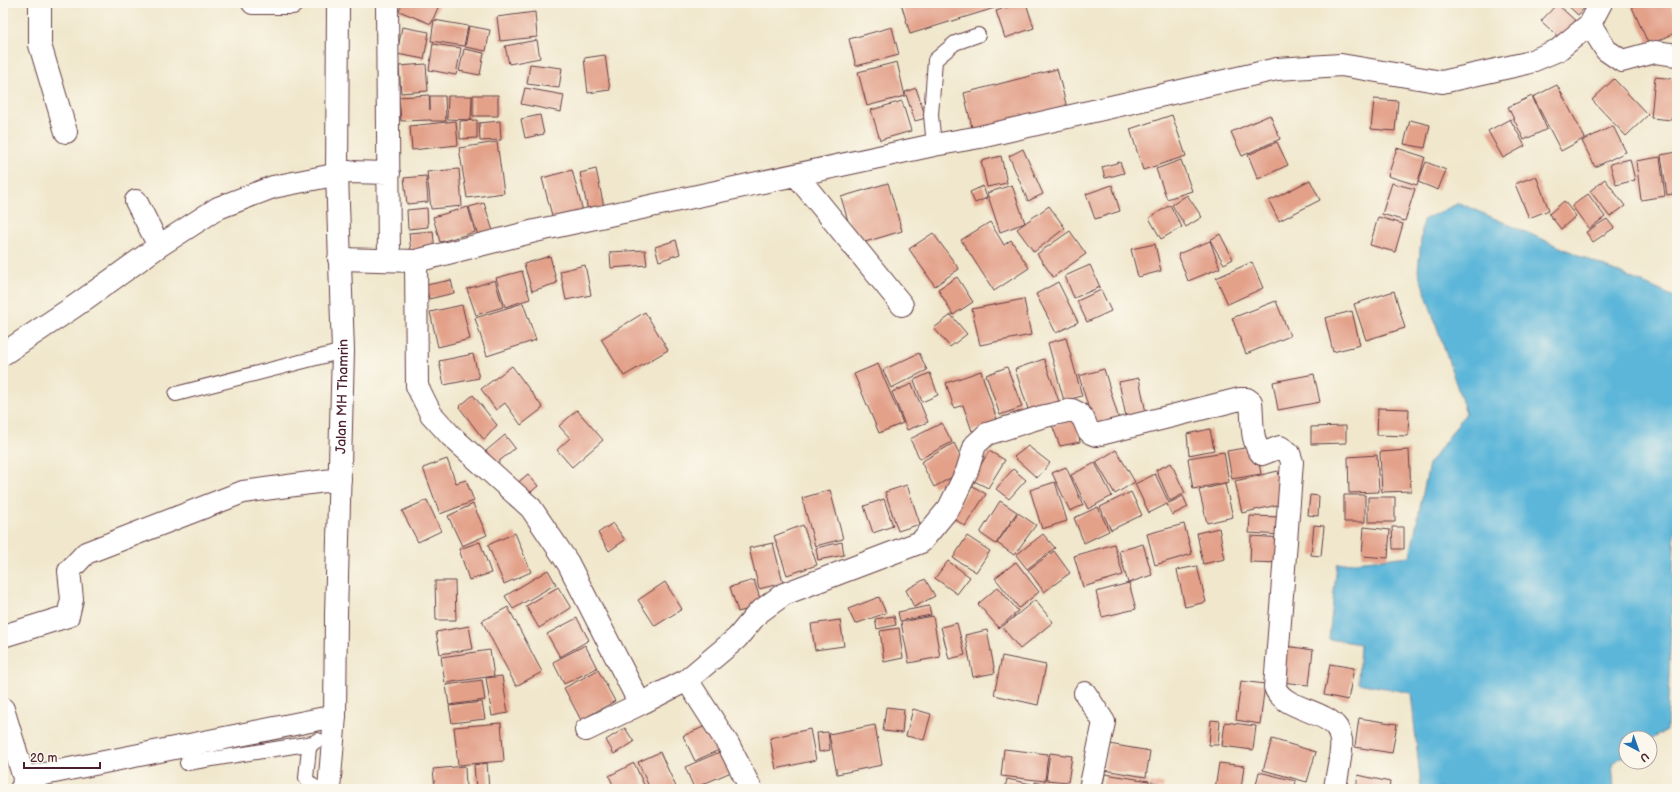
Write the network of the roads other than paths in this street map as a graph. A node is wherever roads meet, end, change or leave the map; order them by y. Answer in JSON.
{"nodes":[{"id":1,"x":40,"y":3,"type":"edge"},
{"id":2,"x":253,"y":3,"type":"edge"},
{"id":3,"x":292,"y":3,"type":"edge"},
{"id":4,"x":338,"y":3,"type":"edge"},
{"id":5,"x":1602,"y":3,"type":"edge"},
{"id":6,"x":379,"y":4,"type":"edge"},
{"id":7,"x":1590,"y":24,"type":"junction"},
{"id":8,"x":978,"y":36,"type":"dead end"},
{"id":9,"x":1677,"y":55,"type":"edge"},
{"id":10,"x":66,"y":132,"type":"dead end"},
{"id":11,"x":934,"y":145,"type":"junction"},
{"id":12,"x":343,"y":173,"type":"junction"},
{"id":13,"x":383,"y":173,"type":"junction"},
{"id":14,"x":797,"y":176,"type":"junction"},
{"id":15,"x":136,"y":201,"type":"dead end"},
{"id":16,"x":159,"y":246,"type":"junction"},
{"id":17,"x":349,"y":259,"type":"junction"},
{"id":18,"x":385,"y":259,"type":"junction"},
{"id":19,"x":416,"y":261,"type":"junction"},
{"id":20,"x":902,"y":304,"type":"dead end"},
{"id":21,"x":342,"y":351,"type":"junction"},
{"id":22,"x":3,"y":354,"type":"edge"},
{"id":23,"x":176,"y":394,"type":"dead end"},
{"id":24,"x":340,"y":479,"type":"junction"},
{"id":25,"x":3,"y":636,"type":"edge"},
{"id":26,"x":687,"y":680,"type":"junction"},
{"id":27,"x":1085,"y":693,"type":"dead end"},
{"id":28,"x":640,"y":704,"type":"junction"},
{"id":29,"x":3,"y":709,"type":"edge"},
{"id":30,"x":335,"y":716,"type":"junction"},
{"id":31,"x":586,"y":730,"type":"dead end"},
{"id":32,"x":323,"y":741,"type":"junction"},
{"id":33,"x":187,"y":763,"type":"dead end"},
{"id":34,"x":22,"y":783,"type":"edge"},
{"id":35,"x":318,"y":789,"type":"edge"},
{"id":36,"x":329,"y":789,"type":"edge"},
{"id":37,"x":751,"y":789,"type":"edge"},
{"id":38,"x":1090,"y":789,"type":"edge"},
{"id":39,"x":1335,"y":789,"type":"edge"}],
"edges":[{"from":1,"to":10,"type":"street"},
{"from":2,"to":3,"type":"street"},
{"from":4,"to":12,"type":"street","name":"Jalan MH Thamrin"},
{"from":5,"to":7,"type":"street"},
{"from":6,"to":13,"type":"street"},
{"from":7,"to":9,"type":"street"},
{"from":7,"to":11,"type":"street"},
{"from":8,"to":11,"type":"lane"},
{"from":11,"to":14,"type":"street"},
{"from":12,"to":13,"type":"street"},
{"from":12,"to":16,"type":"street"},
{"from":12,"to":17,"type":"street","name":"Jalan MH Thamrin"},
{"from":13,"to":18,"type":"street"},
{"from":14,"to":19,"type":"street"},
{"from":14,"to":20,"type":"street"},
{"from":15,"to":16,"type":"street"},
{"from":16,"to":22,"type":"street"},
{"from":17,"to":18,"type":"street"},
{"from":17,"to":21,"type":"street","name":"Jalan MH Thamrin"},
{"from":18,"to":19,"type":"street"},
{"from":19,"to":28,"type":"street"},
{"from":21,"to":23,"type":"lane"},
{"from":21,"to":24,"type":"street","name":"Jalan MH Thamrin"},
{"from":24,"to":25,"type":"street"},
{"from":24,"to":30,"type":"street","name":"Jalan MH Thamrin"},
{"from":26,"to":28,"type":"street"},
{"from":26,"to":37,"type":"street"},
{"from":26,"to":39,"type":"street"},
{"from":27,"to":38,"type":"street"},
{"from":28,"to":31,"type":"street"},
{"from":29,"to":34,"type":"street"},
{"from":30,"to":32,"type":"street","name":"Jalan MH Thamrin"},
{"from":30,"to":34,"type":"street"},
{"from":32,"to":33,"type":"lane"},
{"from":32,"to":35,"type":"lane"},
{"from":32,"to":36,"type":"street","name":"Jalan MH Thamrin"}]}
